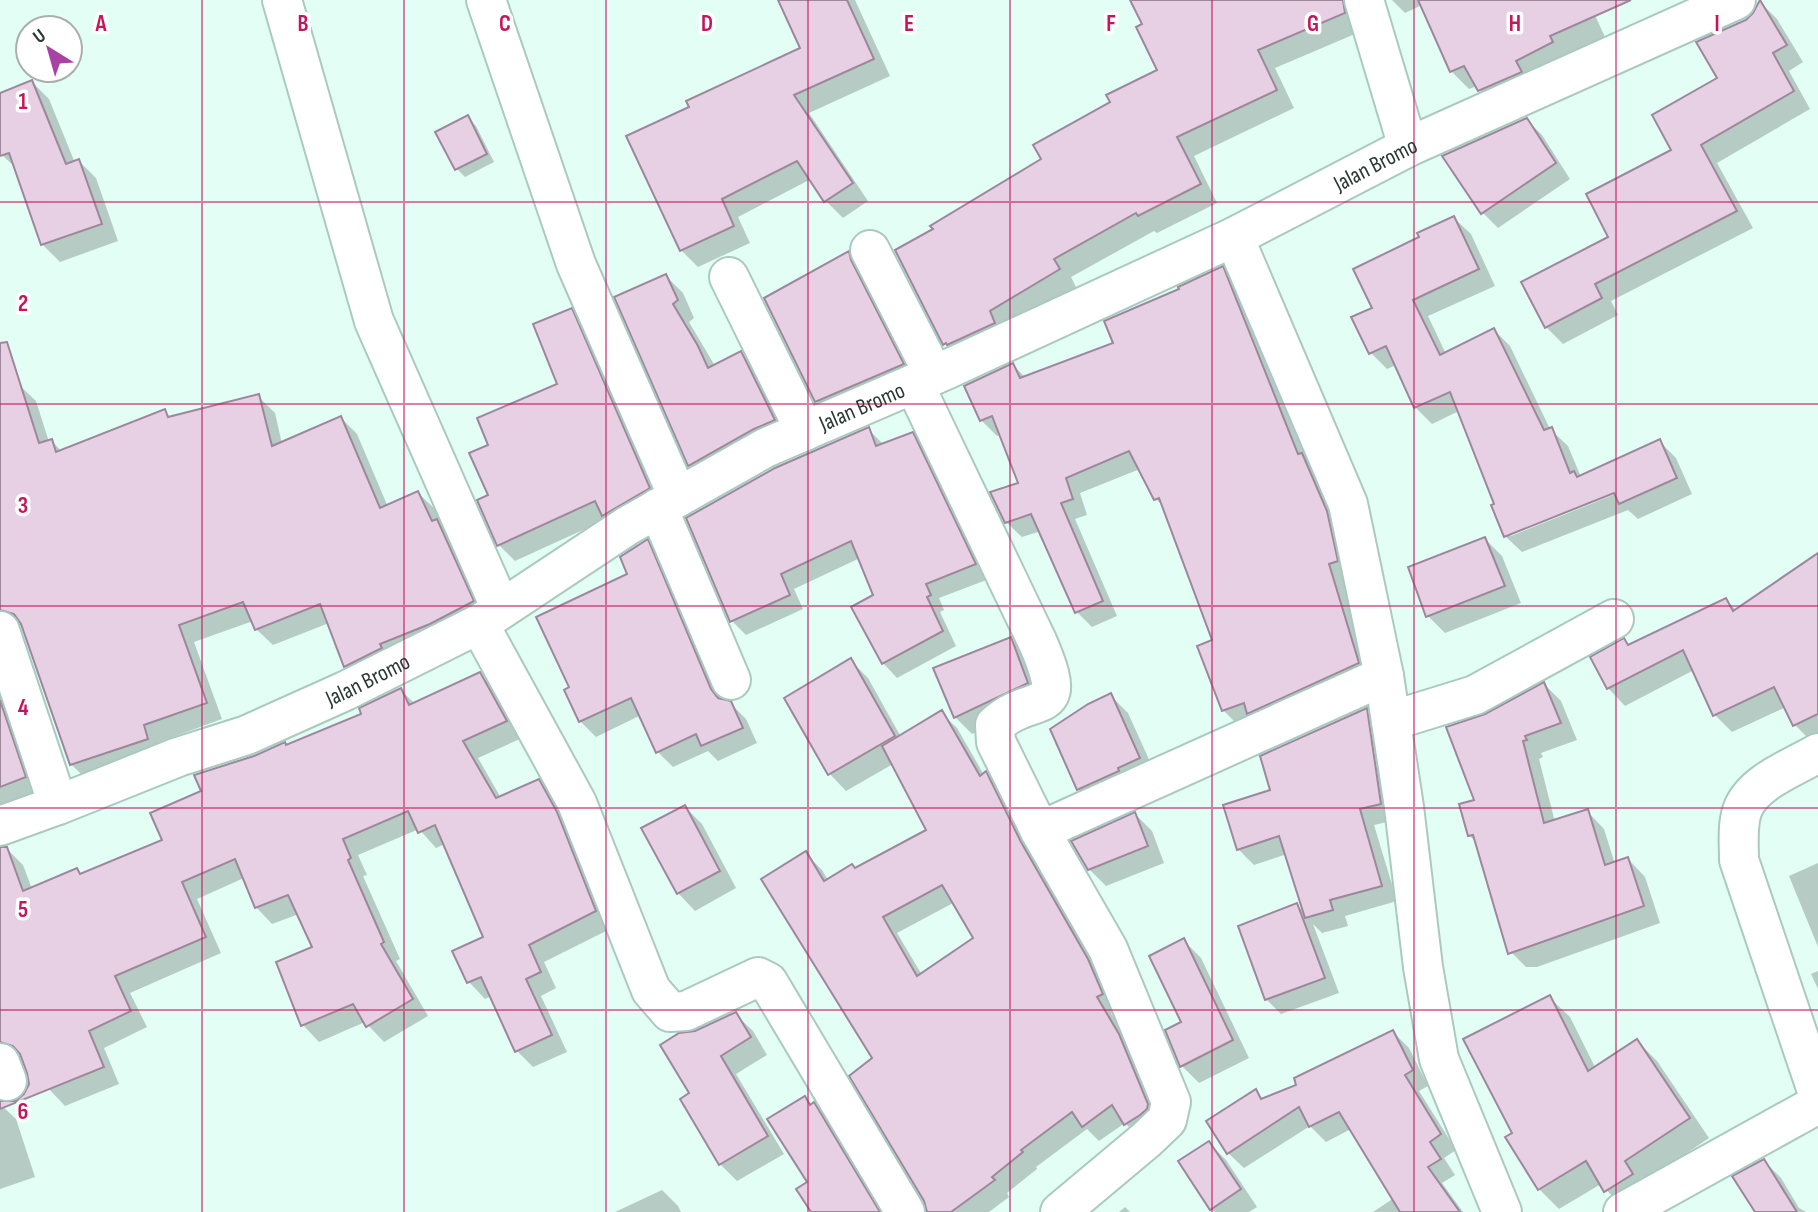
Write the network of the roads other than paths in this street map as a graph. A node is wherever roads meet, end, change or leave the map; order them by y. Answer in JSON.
{"nodes":[{"id":1,"x":282,"y":0,"type":"edge"},
{"id":2,"x":486,"y":0,"type":"edge"},
{"id":3,"x":1364,"y":0,"type":"edge"},
{"id":4,"x":1736,"y":0,"type":"edge"},
{"id":5,"x":1408,"y":147,"type":"junction"},
{"id":6,"x":1234,"y":237,"type":"junction"},
{"id":7,"x":870,"y":250,"type":"dead end"},
{"id":8,"x":729,"y":277,"type":"dead end"},
{"id":9,"x":924,"y":379,"type":"junction"},
{"id":10,"x":805,"y":431,"type":"junction"},
{"id":11,"x":668,"y":503,"type":"junction"},
{"id":12,"x":490,"y":617,"type":"junction"},
{"id":13,"x":1614,"y":619,"type":"dead end"},
{"id":14,"x":0,"y":631,"type":"edge"},
{"id":15,"x":1384,"y":676,"type":"junction"},
{"id":16,"x":732,"y":680,"type":"dead end"},
{"id":17,"x":1391,"y":722,"type":"junction"},
{"id":18,"x":1818,"y":753,"type":"edge"},
{"id":19,"x":58,"y":805,"type":"junction"},
{"id":20,"x":0,"y":826,"type":"edge"},
{"id":21,"x":1040,"y":831,"type":"junction"},
{"id":22,"x":1818,"y":1094,"type":"edge"},
{"id":23,"x":1818,"y":1104,"type":"edge"},
{"id":24,"x":905,"y":1212,"type":"edge"},
{"id":25,"x":1060,"y":1212,"type":"edge"},
{"id":26,"x":1502,"y":1212,"type":"edge"},
{"id":27,"x":1623,"y":1212,"type":"edge"}],
"edges":[{"from":1,"to":12,"type":"street"},
{"from":2,"to":11,"type":"street"},
{"from":3,"to":5,"type":"street"},
{"from":4,"to":5,"type":"street","name":"Jalan Bromo"},
{"from":5,"to":6,"type":"street","name":"Jalan Bromo"},
{"from":6,"to":9,"type":"street","name":"Jalan Bromo"},
{"from":6,"to":15,"type":"street"},
{"from":7,"to":9,"type":"street"},
{"from":8,"to":10,"type":"street"},
{"from":9,"to":10,"type":"street","name":"Jalan Bromo"},
{"from":9,"to":21,"type":"street"},
{"from":10,"to":11,"type":"street","name":"Jalan Bromo"},
{"from":11,"to":12,"type":"street","name":"Jalan Bromo"},
{"from":11,"to":16,"type":"street"},
{"from":12,"to":19,"type":"street","name":"Jalan Bromo"},
{"from":12,"to":24,"type":"street"},
{"from":13,"to":17,"type":"street"},
{"from":14,"to":19,"type":"street"},
{"from":15,"to":17,"type":"street"},
{"from":15,"to":21,"type":"street"},
{"from":17,"to":26,"type":"street"},
{"from":18,"to":22,"type":"street"},
{"from":19,"to":20,"type":"street","name":"Jalan Bromo"},
{"from":21,"to":25,"type":"street"},
{"from":23,"to":27,"type":"street"}]}
